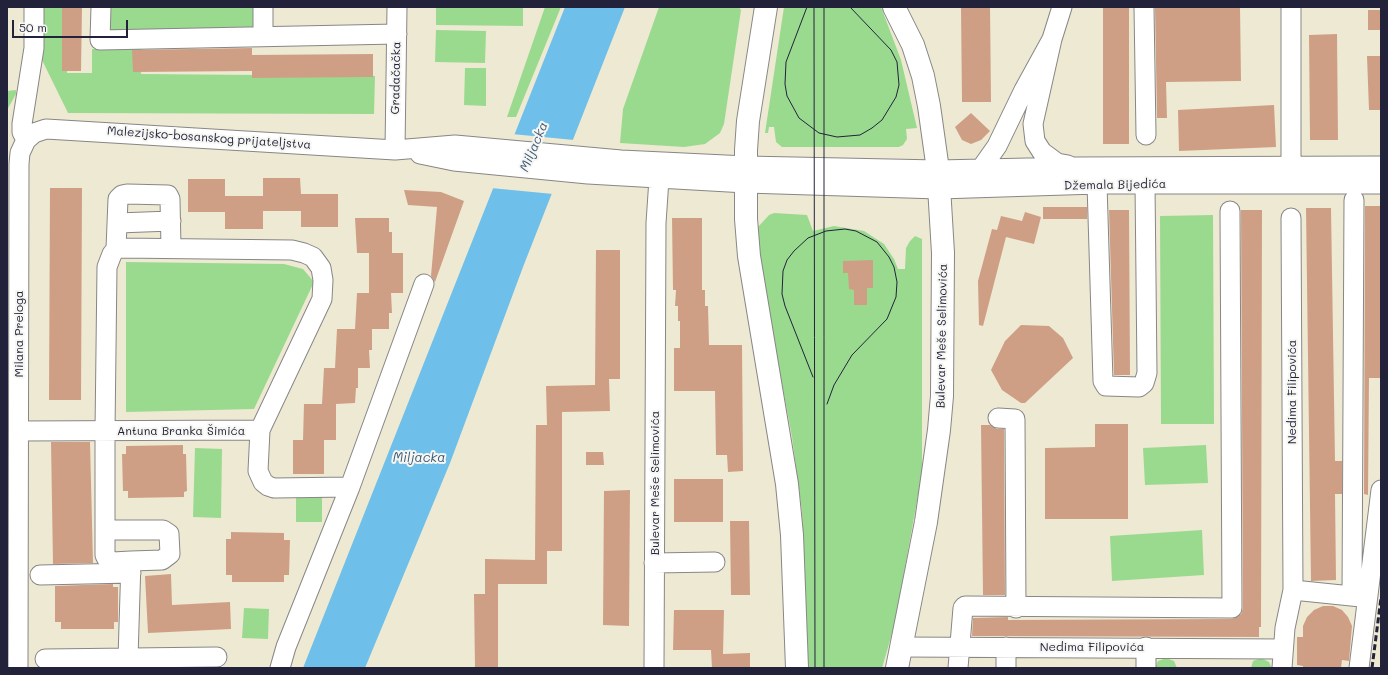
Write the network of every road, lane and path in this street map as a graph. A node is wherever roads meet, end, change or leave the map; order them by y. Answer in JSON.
{"nodes":[{"id":1,"x":34,"y":7,"type":"edge"},
{"id":2,"x":101,"y":7,"type":"edge"},
{"id":3,"x":263,"y":7,"type":"edge"},
{"id":4,"x":397,"y":7,"type":"edge"},
{"id":5,"x":894,"y":7,"type":"edge"},
{"id":6,"x":1062,"y":7,"type":"edge"},
{"id":7,"x":1144,"y":7,"type":"edge"},
{"id":8,"x":1291,"y":7,"type":"edge"},
{"id":9,"x":762,"y":9,"type":"edge"},
{"id":10,"x":397,"y":34,"type":"junction"},
{"id":11,"x":263,"y":35,"type":"junction"},
{"id":12,"x":1052,"y":40,"type":"junction"},
{"id":13,"x":1146,"y":135,"type":"dead end"},
{"id":14,"x":18,"y":136,"type":"edge"},
{"id":15,"x":395,"y":150,"type":"junction"},
{"id":16,"x":591,"y":166,"type":"junction"},
{"id":17,"x":1381,"y":166,"type":"edge"},
{"id":18,"x":1073,"y":167,"type":"junction"},
{"id":19,"x":980,"y":170,"type":"junction"},
{"id":20,"x":746,"y":175,"type":"junction"},
{"id":21,"x":1291,"y":175,"type":"junction"},
{"id":22,"x":659,"y":179,"type":"junction"},
{"id":23,"x":938,"y":180,"type":"junction"},
{"id":24,"x":1097,"y":184,"type":"junction"},
{"id":25,"x":1145,"y":184,"type":"junction"},
{"id":26,"x":1381,"y":184,"type":"edge"},
{"id":27,"x":1354,"y":200,"type":"dead end"},
{"id":28,"x":1230,"y":211,"type":"dead end"},
{"id":29,"x":1291,"y":218,"type":"dead end"},
{"id":30,"x":171,"y":221,"type":"junction"},
{"id":31,"x":118,"y":223,"type":"junction"},
{"id":32,"x":171,"y":248,"type":"junction"},
{"id":33,"x":116,"y":249,"type":"junction"},
{"id":34,"x":424,"y":284,"type":"dead end"},
{"id":35,"x":13,"y":298,"type":"edge"},
{"id":36,"x":998,"y":418,"type":"dead end"},
{"id":37,"x":260,"y":430,"type":"junction"},
{"id":38,"x":19,"y":431,"type":"junction"},
{"id":39,"x":105,"y":431,"type":"junction"},
{"id":40,"x":350,"y":487,"type":"junction"},
{"id":41,"x":1381,"y":490,"type":"edge"},
{"id":42,"x":12,"y":530,"type":"edge"},
{"id":43,"x":105,"y":530,"type":"junction"},
{"id":44,"x":715,"y":562,"type":"dead end"},
{"id":45,"x":654,"y":563,"type":"junction"},
{"id":46,"x":131,"y":567,"type":"junction"},
{"id":47,"x":40,"y":574,"type":"dead end"},
{"id":48,"x":1293,"y":590,"type":"junction"},
{"id":49,"x":1016,"y":608,"type":"junction"},
{"id":50,"x":961,"y":646,"type":"junction"},
{"id":51,"x":901,"y":647,"type":"junction"},
{"id":52,"x":1006,"y":647,"type":"junction"},
{"id":53,"x":1146,"y":647,"type":"junction"},
{"id":54,"x":1282,"y":649,"type":"junction"},
{"id":55,"x":14,"y":656,"type":"edge"},
{"id":56,"x":217,"y":657,"type":"dead end"},
{"id":57,"x":128,"y":658,"type":"junction"},
{"id":58,"x":45,"y":659,"type":"dead end"},
{"id":59,"x":280,"y":668,"type":"edge"},
{"id":60,"x":654,"y":668,"type":"edge"},
{"id":61,"x":797,"y":668,"type":"edge"},
{"id":62,"x":897,"y":668,"type":"edge"},
{"id":63,"x":958,"y":668,"type":"edge"},
{"id":64,"x":1006,"y":668,"type":"edge"},
{"id":65,"x":1146,"y":668,"type":"edge"},
{"id":66,"x":1282,"y":668,"type":"edge"},
{"id":67,"x":1359,"y":668,"type":"edge"}],
"edges":[{"from":1,"to":14,"type":"street","name":"Milana Preloga"},
{"from":2,"to":11,"type":"street"},
{"from":3,"to":11,"type":"street"},
{"from":4,"to":10,"type":"street","name":"Gradačačka"},
{"from":5,"to":23,"type":"main road","name":"Bulevar Meše Selimovića"},
{"from":6,"to":12,"type":"street","name":"Džemala Bijedića"},
{"from":7,"to":13,"type":"street"},
{"from":8,"to":21,"type":"street"},
{"from":9,"to":20,"type":"main road"},
{"from":10,"to":11,"type":"street"},
{"from":10,"to":15,"type":"street","name":"Gradačačka"},
{"from":12,"to":18,"type":"street","name":"Džemala Bijedića"},
{"from":12,"to":19,"type":"street","name":"Džemala Bijedića"},
{"from":14,"to":15,"type":"street","name":"Malezijsko-bosanskog prijateljstva"},
{"from":14,"to":35,"type":"street","name":"Milana Preloga"},
{"from":15,"to":16,"type":"street","name":"Malezijsko-bosanskog prijateljstva"},
{"from":16,"to":20,"type":"street","name":"Malezijsko-bosanskog prijateljstva"},
{"from":16,"to":22,"type":"street","name":"Malezijsko-bosanskog prijateljstva"},
{"from":17,"to":21,"type":"street","name":"Džemala Bijedića"},
{"from":18,"to":19,"type":"street","name":"Džemala Bijedića"},
{"from":18,"to":21,"type":"street","name":"Džemala Bijedića"},
{"from":19,"to":23,"type":"street","name":"Džemala Bijedića"},
{"from":20,"to":22,"type":"street","name":"Malezijsko-bosanskog prijateljstva"},
{"from":20,"to":23,"type":"street","name":"Džemala Bijedića"},
{"from":20,"to":61,"type":"main road"},
{"from":21,"to":25,"type":"street","name":"Džemala Bijedića"},
{"from":21,"to":26,"type":"street","name":"Džemala Bijedića"},
{"from":22,"to":45,"type":"street","name":"Bulevar Meše Selimovića"},
{"from":23,"to":24,"type":"street","name":"Džemala Bijedića"},
{"from":23,"to":51,"type":"main road","name":"Bulevar Meše Selimovića"},
{"from":24,"to":25,"type":"street","name":"Džemala Bijedića"},
{"from":24,"to":25,"type":"street"},
{"from":27,"to":48,"type":"street"},
{"from":28,"to":49,"type":"street"},
{"from":29,"to":48,"type":"street","name":"Nedima Filipovića"},
{"from":30,"to":31,"type":"street"},
{"from":30,"to":31,"type":"street"},
{"from":30,"to":32,"type":"street"},
{"from":31,"to":33,"type":"street"},
{"from":32,"to":33,"type":"street"},
{"from":32,"to":37,"type":"street"},
{"from":33,"to":39,"type":"street"},
{"from":34,"to":40,"type":"street"},
{"from":35,"to":38,"type":"street","name":"Milana Preloga"},
{"from":36,"to":49,"type":"street"},
{"from":37,"to":39,"type":"street","name":"Antuna Branka Šimića"},
{"from":37,"to":40,"type":"street","name":"Antuna Branka Šimića"},
{"from":38,"to":39,"type":"street","name":"Antuna Branka Šimića"},
{"from":38,"to":42,"type":"street","name":"Milana Preloga"},
{"from":39,"to":43,"type":"street","name":"Antuna Branka Šimića"},
{"from":40,"to":59,"type":"street"},
{"from":41,"to":67,"type":"street"},
{"from":42,"to":55,"type":"street","name":"Milana Preloga"},
{"from":43,"to":46,"type":"street","name":"Antuna Branka Šimića"},
{"from":43,"to":46,"type":"street","name":"Antuna Branka Šimića"},
{"from":44,"to":45,"type":"street"},
{"from":45,"to":60,"type":"street","name":"Bulevar Meše Selimovića"},
{"from":46,"to":47,"type":"street"},
{"from":46,"to":57,"type":"street"},
{"from":48,"to":54,"type":"street","name":"Nedima Filipovića"},
{"from":49,"to":50,"type":"street"},
{"from":50,"to":51,"type":"street","name":"Nedima Filipovića"},
{"from":50,"to":52,"type":"street","name":"Nedima Filipovića"},
{"from":50,"to":63,"type":"street"},
{"from":51,"to":62,"type":"main road","name":"Bulevar Meše Selimovića"},
{"from":52,"to":53,"type":"street","name":"Nedima Filipovića"},
{"from":52,"to":64,"type":"street"},
{"from":53,"to":54,"type":"street","name":"Nedima Filipovića"},
{"from":53,"to":65,"type":"street"},
{"from":54,"to":66,"type":"street","name":"Nedima Filipovića"},
{"from":56,"to":57,"type":"street"},
{"from":57,"to":58,"type":"street"}]}
